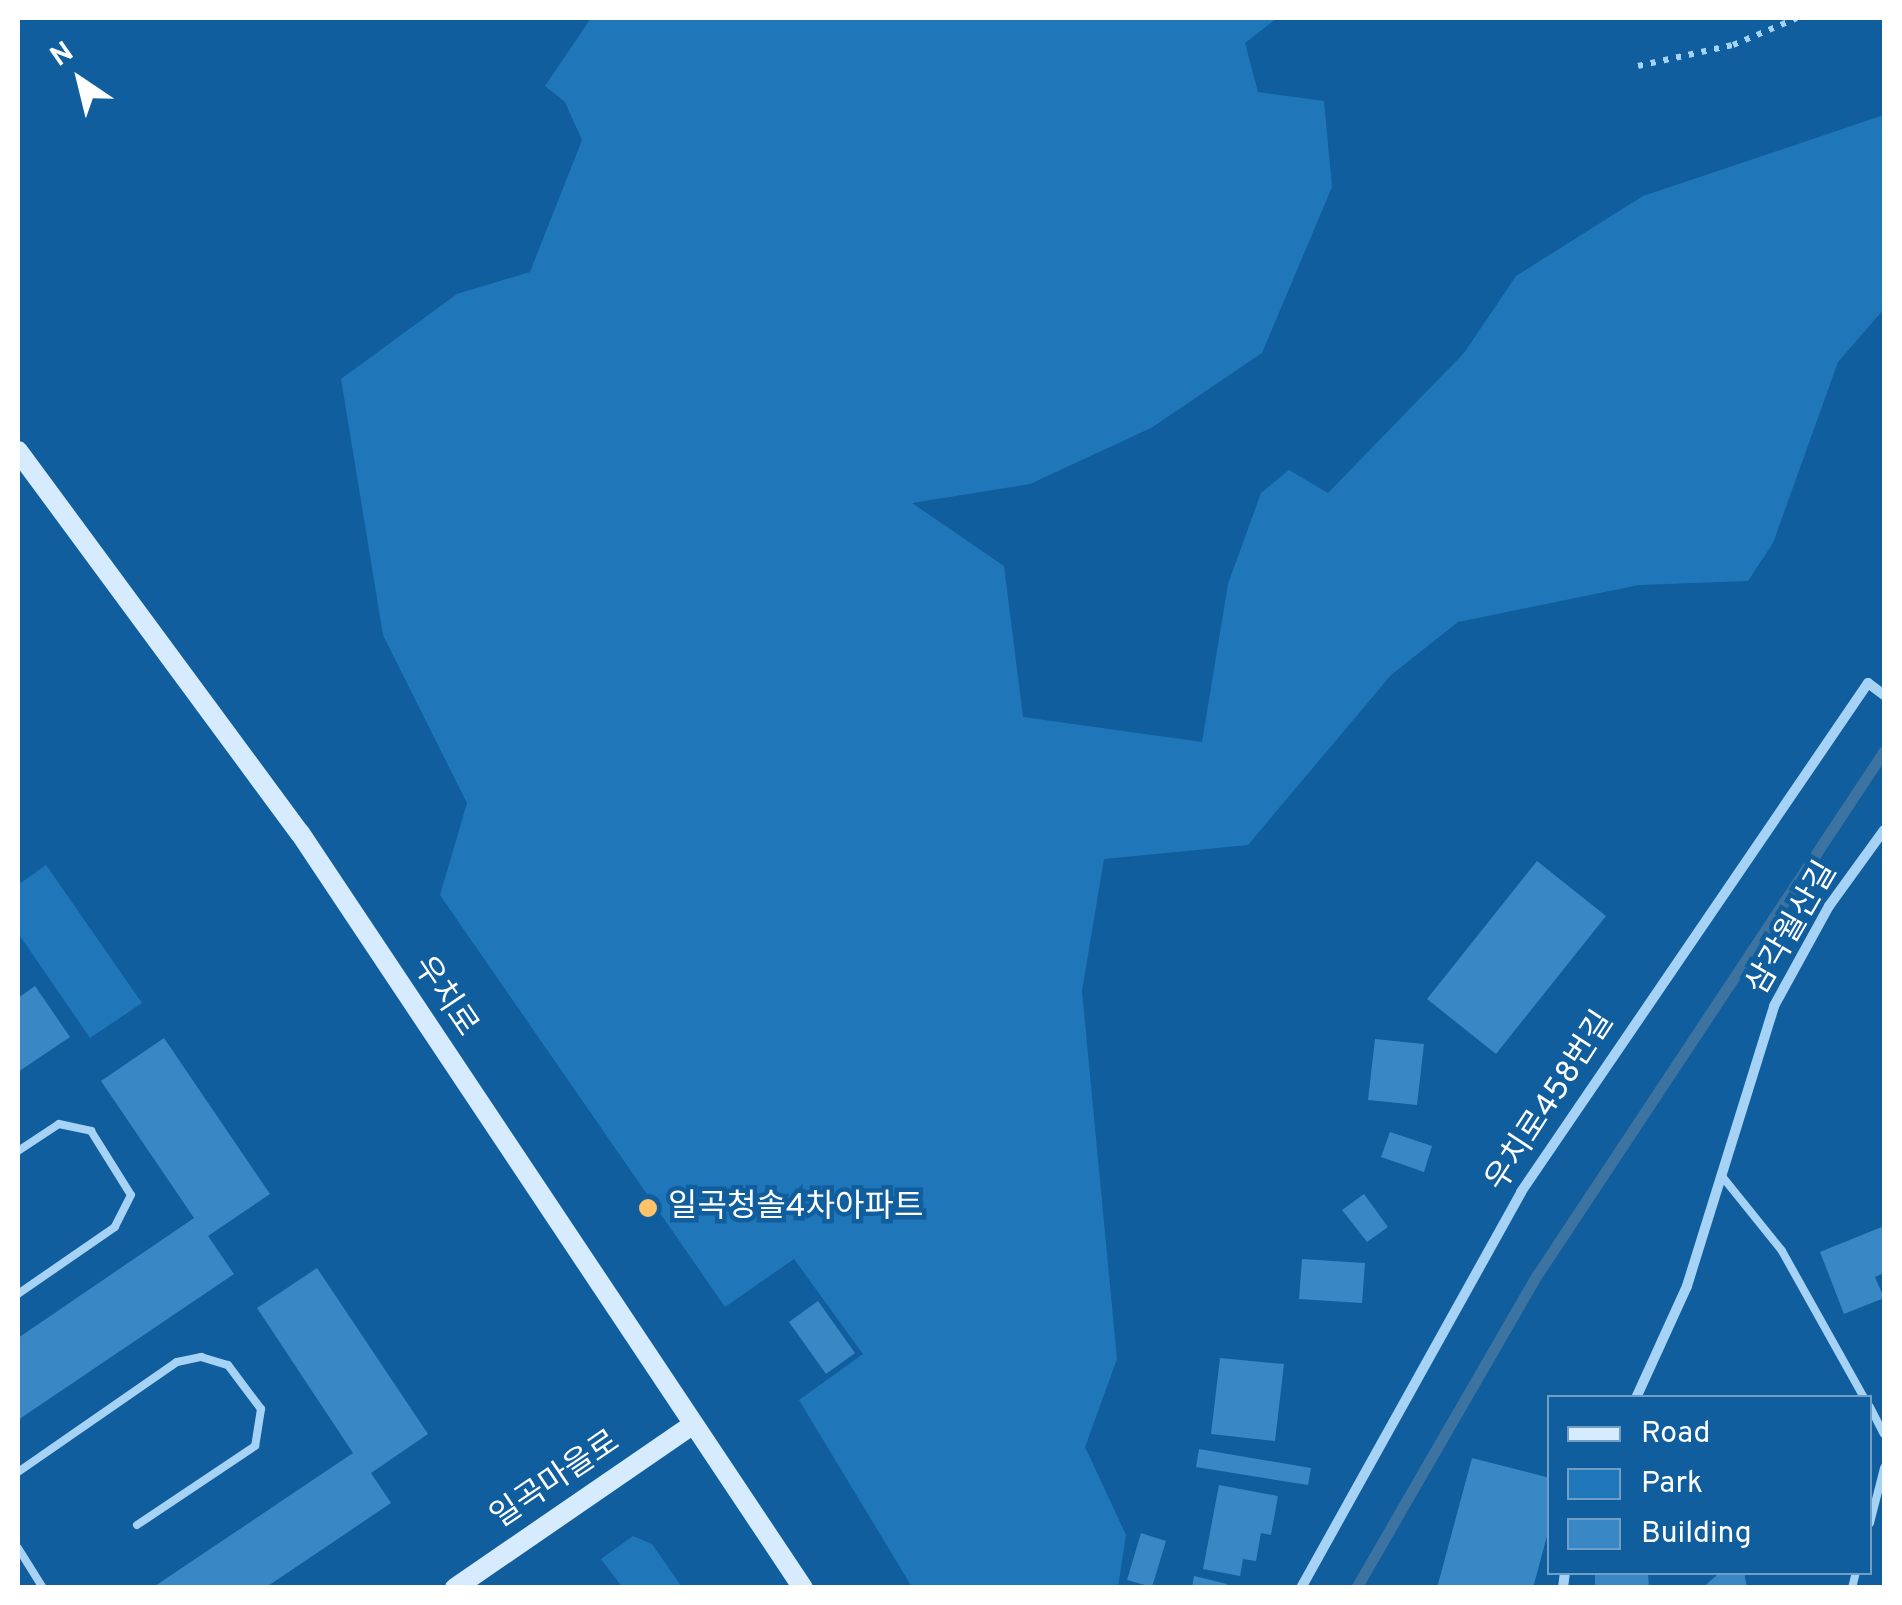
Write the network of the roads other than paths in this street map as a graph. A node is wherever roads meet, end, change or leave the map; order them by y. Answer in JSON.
{"nodes":[{"id":1,"x":18,"y":451,"type":"edge"},
{"id":2,"x":1884,"y":695,"type":"edge"},
{"id":3,"x":1884,"y":830,"type":"edge"},
{"id":4,"x":18,"y":1151,"type":"edge"},
{"id":5,"x":1721,"y":1174,"type":"junction"},
{"id":6,"x":18,"y":1294,"type":"edge"},
{"id":7,"x":1637,"y":1395,"type":"edge"},
{"id":8,"x":1862,"y":1395,"type":"edge"},
{"id":9,"x":1872,"y":1411,"type":"edge"},
{"id":10,"x":692,"y":1425,"type":"junction"},
{"id":11,"x":1884,"y":1434,"type":"edge"},
{"id":12,"x":1884,"y":1468,"type":"edge"},
{"id":13,"x":18,"y":1472,"type":"edge"},
{"id":14,"x":1872,"y":1515,"type":"edge"},
{"id":15,"x":137,"y":1525,"type":"dead end"},
{"id":16,"x":18,"y":1548,"type":"edge"},
{"id":17,"x":460,"y":1586,"type":"edge"},
{"id":18,"x":43,"y":1588,"type":"edge"},
{"id":19,"x":804,"y":1588,"type":"edge"},
{"id":20,"x":1301,"y":1588,"type":"edge"}],
"edges":[{"from":1,"to":10,"type":"main road","name":"우치로"},
{"from":2,"to":20,"type":"street","name":"우치로458번길"},
{"from":3,"to":5,"type":"street","name":"삼각월산길"},
{"from":4,"to":6,"type":"lane"},
{"from":5,"to":7,"type":"street","name":"삼각월산길"},
{"from":5,"to":8,"type":"lane"},
{"from":9,"to":11,"type":"lane"},
{"from":10,"to":17,"type":"main road","name":"일곡마을로"},
{"from":10,"to":19,"type":"main road","name":"우치로"},
{"from":12,"to":14,"type":"lane"},
{"from":13,"to":15,"type":"lane"},
{"from":16,"to":18,"type":"lane"}]}
